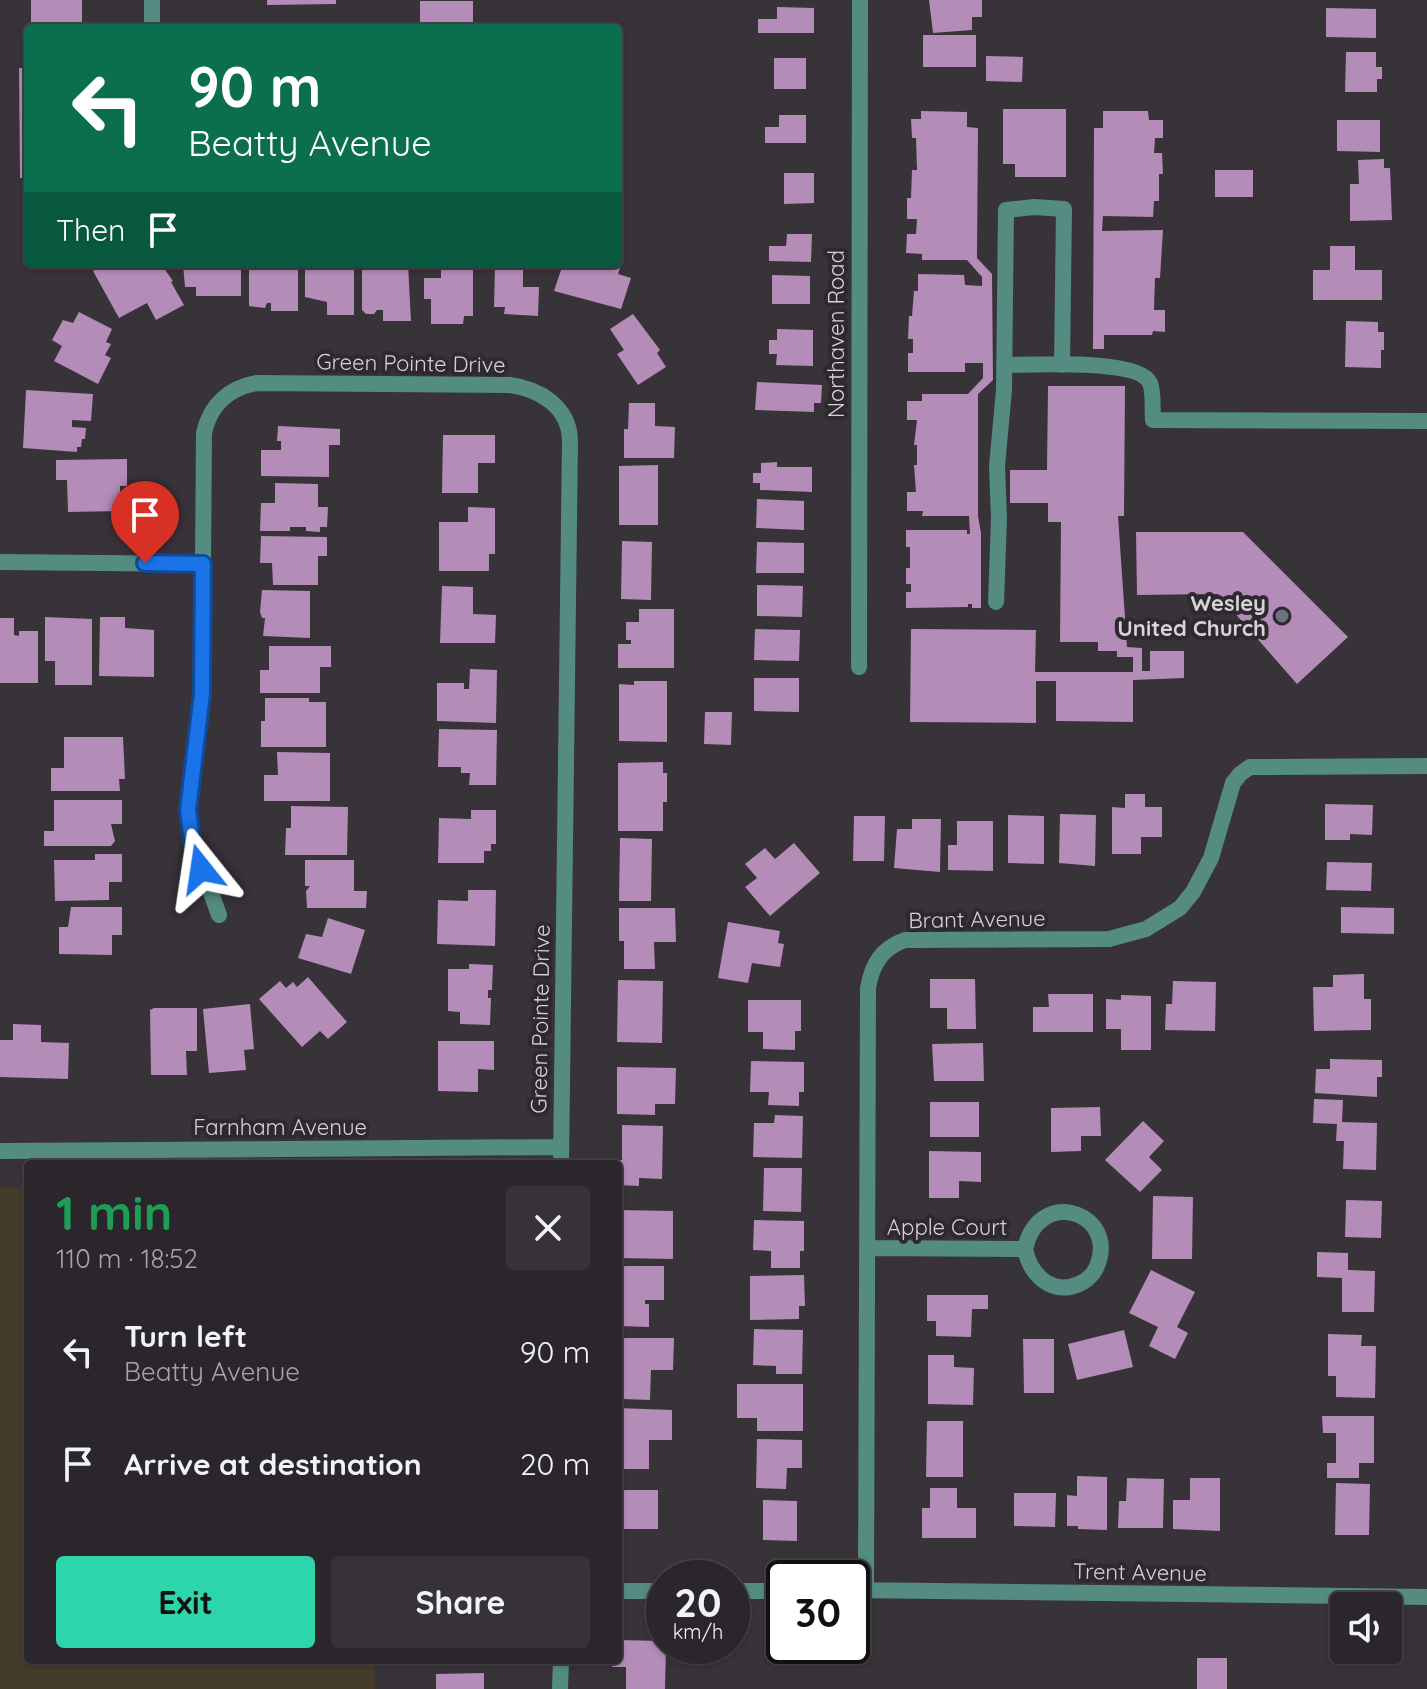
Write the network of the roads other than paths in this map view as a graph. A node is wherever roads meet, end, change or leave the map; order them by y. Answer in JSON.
{"nodes":[{"id":1,"x":152,"y":0,"type":"edge"},
{"id":2,"x":860,"y":0,"type":"edge"},
{"id":3,"x":152,"y":24,"type":"edge"},
{"id":4,"x":1004,"y":365,"type":"junction"},
{"id":5,"x":1062,"y":365,"type":"junction"},
{"id":6,"x":1427,"y":421,"type":"edge"},
{"id":7,"x":0,"y":562,"type":"edge"},
{"id":8,"x":203,"y":564,"type":"junction"},
{"id":9,"x":996,"y":602,"type":"dead end"},
{"id":10,"x":859,"y":667,"type":"dead end"},
{"id":11,"x":1427,"y":766,"type":"edge"},
{"id":12,"x":219,"y":915,"type":"dead end"},
{"id":13,"x":0,"y":1151,"type":"edge"},
{"id":14,"x":561,"y":1156,"type":"edge"},
{"id":15,"x":868,"y":1248,"type":"junction"},
{"id":16,"x":1025,"y":1249,"type":"junction"},
{"id":17,"x":860,"y":1560,"type":"edge"},
{"id":18,"x":870,"y":1590,"type":"edge"},
{"id":19,"x":622,"y":1591,"type":"edge"},
{"id":20,"x":646,"y":1591,"type":"edge"},
{"id":21,"x":1427,"y":1597,"type":"edge"},
{"id":22,"x":561,"y":1664,"type":"edge"},
{"id":23,"x":560,"y":1689,"type":"edge"}],
"edges":[{"from":1,"to":3,"type":"street"},
{"from":2,"to":10,"type":"street","name":"Northaven Road"},
{"from":4,"to":5,"type":"street"},
{"from":4,"to":5,"type":"street"},
{"from":4,"to":9,"type":"street"},
{"from":5,"to":6,"type":"street"},
{"from":7,"to":8,"type":"street"},
{"from":8,"to":12,"type":"street","name":"Green Pointe Drive"},
{"from":8,"to":14,"type":"street","name":"Green Pointe Drive"},
{"from":11,"to":15,"type":"street","name":"Brant Avenue"},
{"from":13,"to":14,"type":"street","name":"Farnham Avenue"},
{"from":15,"to":16,"type":"street","name":"Apple Court"},
{"from":15,"to":17,"type":"street","name":"Brant Avenue"},
{"from":16,"to":16,"type":"street","name":"Apple Court"},
{"from":18,"to":21,"type":"street","name":"Trent Avenue"},
{"from":19,"to":20,"type":"street"},
{"from":22,"to":23,"type":"street"}]}
